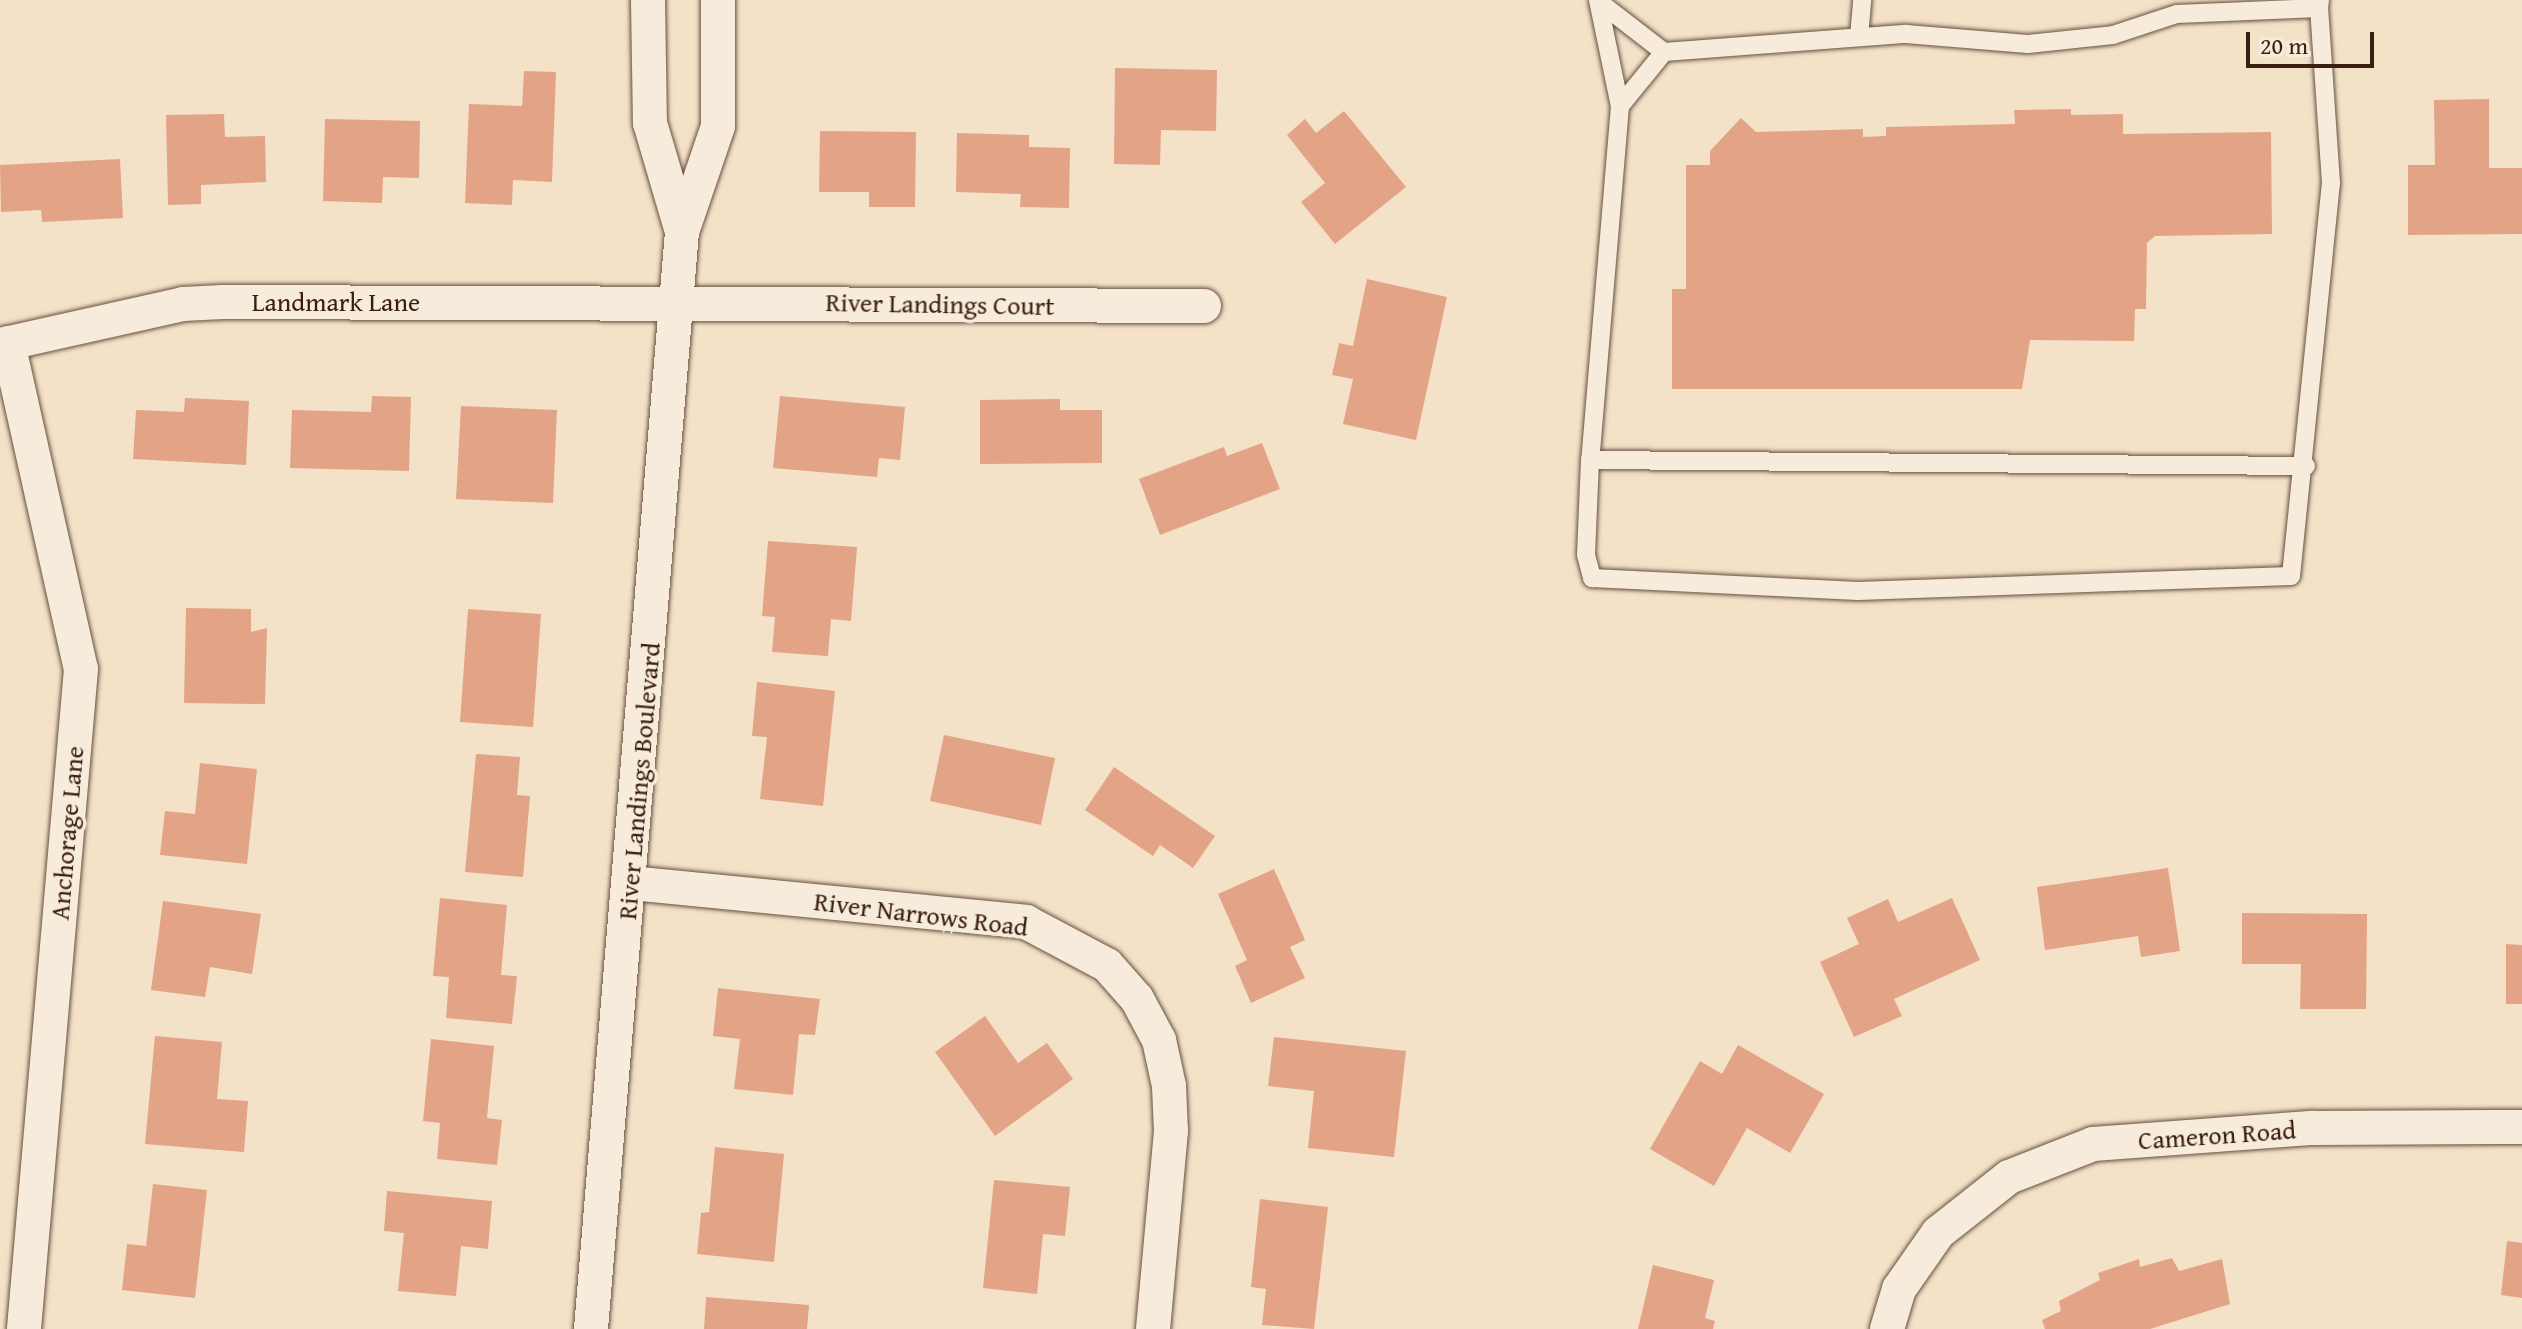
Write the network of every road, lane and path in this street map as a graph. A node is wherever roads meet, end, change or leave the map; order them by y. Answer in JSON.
{"nodes":[{"id":1,"x":648,"y":0,"type":"edge"},
{"id":2,"x":718,"y":0,"type":"edge"},
{"id":3,"x":1862,"y":0,"type":"edge"},
{"id":4,"x":1598,"y":3,"type":"edge"},
{"id":5,"x":2320,"y":4,"type":"edge"},
{"id":6,"x":1859,"y":37,"type":"junction"},
{"id":7,"x":1664,"y":52,"type":"junction"},
{"id":8,"x":1620,"y":106,"type":"junction"},
{"id":9,"x":682,"y":232,"type":"junction"},
{"id":10,"x":677,"y":302,"type":"junction"},
{"id":11,"x":1204,"y":306,"type":"dead end"},
{"id":12,"x":4,"y":344,"type":"edge"},
{"id":13,"x":1590,"y":460,"type":"junction"},
{"id":14,"x":2306,"y":466,"type":"junction"},
{"id":15,"x":631,"y":883,"type":"junction"},
{"id":16,"x":2522,"y":1127,"type":"edge"},
{"id":17,"x":24,"y":1329,"type":"edge"},
{"id":18,"x":591,"y":1329,"type":"edge"},
{"id":19,"x":1153,"y":1329,"type":"edge"},
{"id":20,"x":1887,"y":1329,"type":"edge"}],
"edges":[{"from":1,"to":9,"type":"street","name":"River Landings Boulevard"},
{"from":2,"to":9,"type":"street","name":"River Landings Boulevard"},
{"from":3,"to":6,"type":"lane"},
{"from":4,"to":7,"type":"lane"},
{"from":4,"to":8,"type":"lane"},
{"from":5,"to":6,"type":"lane"},
{"from":5,"to":14,"type":"lane"},
{"from":6,"to":7,"type":"lane"},
{"from":7,"to":8,"type":"lane"},
{"from":8,"to":13,"type":"lane"},
{"from":9,"to":10,"type":"street","name":"River Landings Boulevard"},
{"from":10,"to":11,"type":"street","name":"River Landings Court"},
{"from":10,"to":12,"type":"street","name":"Landmark Lane"},
{"from":10,"to":15,"type":"street","name":"River Landings Boulevard"},
{"from":12,"to":17,"type":"street","name":"Anchorage Lane"},
{"from":13,"to":14,"type":"lane"},
{"from":13,"to":14,"type":"lane"},
{"from":15,"to":18,"type":"street","name":"River Landings Boulevard"},
{"from":15,"to":19,"type":"street","name":"River Narrows Road"},
{"from":16,"to":20,"type":"street","name":"Cameron Road"}]}
